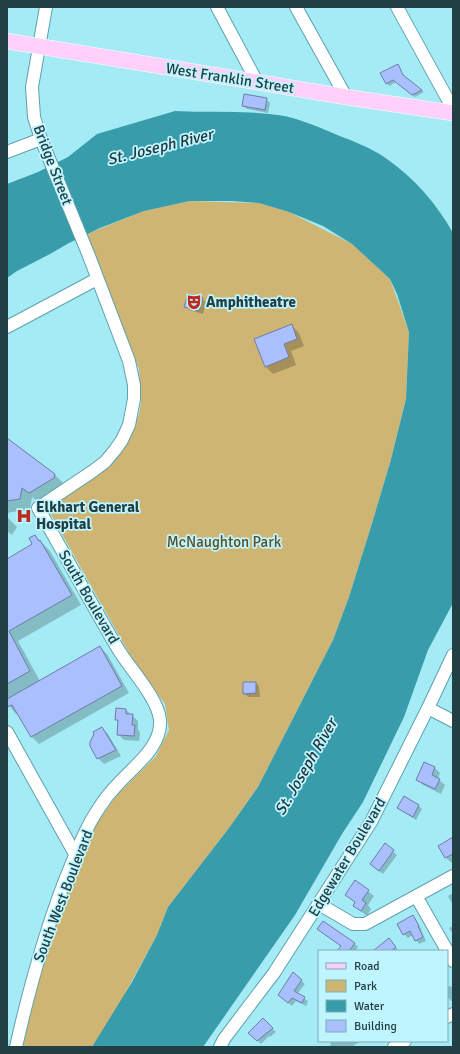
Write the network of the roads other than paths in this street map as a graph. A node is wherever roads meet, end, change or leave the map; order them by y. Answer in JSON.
{"nodes":[{"id":1,"x":46,"y":7,"type":"edge"},
{"id":2,"x":217,"y":7,"type":"edge"},
{"id":3,"x":296,"y":7,"type":"edge"},
{"id":4,"x":397,"y":7,"type":"edge"},
{"id":5,"x":7,"y":41,"type":"edge"},
{"id":6,"x":39,"y":47,"type":"junction"},
{"id":7,"x":257,"y":82,"type":"junction"},
{"id":8,"x":450,"y":97,"type":"edge"},
{"id":9,"x":346,"y":98,"type":"junction"},
{"id":10,"x":453,"y":109,"type":"edge"},
{"id":11,"x":453,"y":113,"type":"edge"},
{"id":12,"x":43,"y":144,"type":"junction"},
{"id":13,"x":7,"y":152,"type":"edge"},
{"id":14,"x":97,"y":279,"type":"junction"},
{"id":15,"x":7,"y":327,"type":"edge"},
{"id":16,"x":453,"y":655,"type":"edge"},
{"id":17,"x":428,"y":708,"type":"junction"},
{"id":18,"x":160,"y":719,"type":"joint"},
{"id":19,"x":453,"y":721,"type":"edge"},
{"id":20,"x":7,"y":732,"type":"edge"},
{"id":21,"x":75,"y":854,"type":"junction"},
{"id":22,"x":453,"y":876,"type":"edge"},
{"id":23,"x":416,"y":896,"type":"junction"},
{"id":24,"x":319,"y":904,"type":"junction"},
{"id":25,"x":447,"y":950,"type":"edge"},
{"id":26,"x":448,"y":952,"type":"edge"},
{"id":27,"x":453,"y":961,"type":"edge"},
{"id":28,"x":403,"y":1042,"type":"edge"},
{"id":29,"x":16,"y":1047,"type":"edge"},
{"id":30,"x":220,"y":1047,"type":"edge"},
{"id":31,"x":394,"y":1047,"type":"edge"}],
"edges":[{"from":1,"to":6,"type":"street","name":"Bridge Street"},
{"from":2,"to":7,"type":"street"},
{"from":3,"to":9,"type":"street"},
{"from":4,"to":8,"type":"street"},
{"from":5,"to":6,"type":"main road","name":"West Franklin Street"},
{"from":6,"to":7,"type":"main road","name":"West Franklin Street"},
{"from":6,"to":12,"type":"street","name":"Bridge Street"},
{"from":7,"to":9,"type":"main road","name":"West Franklin Street"},
{"from":8,"to":10,"type":"street"},
{"from":9,"to":11,"type":"main road","name":"West Franklin Street"},
{"from":12,"to":13,"type":"street"},
{"from":12,"to":14,"type":"street","name":"Bridge Street"},
{"from":14,"to":15,"type":"street"},
{"from":14,"to":18,"type":"street","name":"South Boulevard"},
{"from":16,"to":17,"type":"street","name":"Edgewater Boulevard"},
{"from":17,"to":19,"type":"street"},
{"from":17,"to":24,"type":"street","name":"Edgewater Boulevard"},
{"from":18,"to":21,"type":"street","name":"South West Boulevard"},
{"from":20,"to":21,"type":"street"},
{"from":21,"to":29,"type":"street","name":"South West Boulevard"},
{"from":22,"to":23,"type":"street"},
{"from":23,"to":24,"type":"street"},
{"from":23,"to":25,"type":"street"},
{"from":24,"to":30,"type":"street","name":"Edgewater Boulevard"},
{"from":26,"to":27,"type":"street"},
{"from":28,"to":31,"type":"street"}]}
